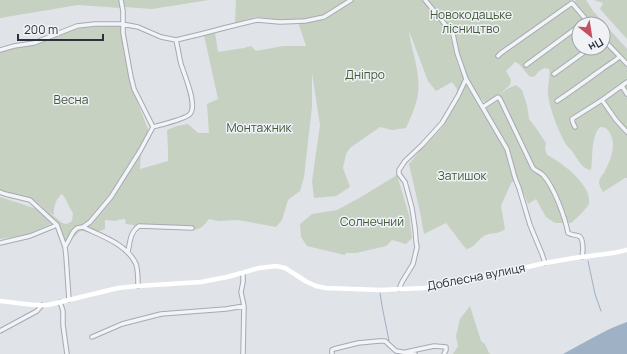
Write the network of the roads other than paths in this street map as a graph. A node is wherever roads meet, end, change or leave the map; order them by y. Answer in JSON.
{"nodes":[{"id":1,"x":121,"y":0,"type":"edge"},
{"id":2,"x":351,"y":0,"type":"edge"},
{"id":3,"x":425,"y":0,"type":"edge"},
{"id":4,"x":583,"y":16,"type":"edge"},
{"id":5,"x":122,"y":24,"type":"junction"},
{"id":6,"x":571,"y":32,"type":"edge"},
{"id":7,"x":176,"y":40,"type":"junction"},
{"id":8,"x":611,"y":48,"type":"edge"},
{"id":9,"x":0,"y":50,"type":"edge"},
{"id":10,"x":498,"y":56,"type":"dead end"},
{"id":11,"x":579,"y":56,"type":"edge"},
{"id":12,"x":619,"y":56,"type":"junction"},
{"id":13,"x":627,"y":64,"type":"edge"},
{"id":14,"x":526,"y":65,"type":"dead end"},
{"id":15,"x":554,"y":74,"type":"dead end"},
{"id":16,"x":466,"y":79,"type":"junction"},
{"id":17,"x":627,"y":82,"type":"edge"},
{"id":18,"x":622,"y":86,"type":"junction"},
{"id":19,"x":627,"y":94,"type":"edge"},
{"id":20,"x":602,"y":100,"type":"junction"},
{"id":21,"x":557,"y":101,"type":"dead end"},
{"id":22,"x":483,"y":108,"type":"junction"},
{"id":23,"x":153,"y":127,"type":"junction"},
{"id":24,"x":575,"y":127,"type":"dead end"},
{"id":25,"x":627,"y":132,"type":"edge"},
{"id":26,"x":0,"y":192,"type":"edge"},
{"id":27,"x":57,"y":225,"type":"junction"},
{"id":28,"x":83,"y":227,"type":"junction"},
{"id":29,"x":192,"y":228,"type":"dead end"},
{"id":30,"x":0,"y":243,"type":"edge"},
{"id":31,"x":64,"y":247,"type":"junction"},
{"id":32,"x":627,"y":250,"type":"edge"},
{"id":33,"x":128,"y":252,"type":"junction"},
{"id":34,"x":582,"y":257,"type":"junction"},
{"id":35,"x":544,"y":263,"type":"junction"},
{"id":36,"x":243,"y":273,"type":"junction"},
{"id":37,"x":138,"y":286,"type":"junction"},
{"id":38,"x":399,"y":289,"type":"junction"},
{"id":39,"x":69,"y":300,"type":"junction"},
{"id":40,"x":0,"y":301,"type":"edge"},
{"id":41,"x":60,"y":302,"type":"junction"},
{"id":42,"x":42,"y":305,"type":"junction"},
{"id":43,"x":244,"y":306,"type":"junction"},
{"id":44,"x":0,"y":331,"type":"edge"},
{"id":45,"x":92,"y":337,"type":"dead end"},
{"id":46,"x":405,"y":352,"type":"junction"},
{"id":47,"x":67,"y":354,"type":"edge"},
{"id":48,"x":243,"y":354,"type":"edge"},
{"id":49,"x":332,"y":354,"type":"edge"},
{"id":50,"x":415,"y":354,"type":"edge"},
{"id":51,"x":444,"y":354,"type":"edge"}],
"edges":[{"from":1,"to":5,"type":"street"},
{"from":2,"to":7,"type":"street"},
{"from":3,"to":16,"type":"street"},
{"from":4,"to":10,"type":"street"},
{"from":5,"to":7,"type":"street"},
{"from":5,"to":9,"type":"street"},
{"from":5,"to":23,"type":"street"},
{"from":6,"to":14,"type":"street"},
{"from":7,"to":23,"type":"street"},
{"from":8,"to":12,"type":"street"},
{"from":11,"to":15,"type":"street"},
{"from":12,"to":13,"type":"street"},
{"from":12,"to":21,"type":"street"},
{"from":16,"to":22,"type":"street"},
{"from":16,"to":38,"type":"street"},
{"from":17,"to":18,"type":"street"},
{"from":18,"to":19,"type":"street"},
{"from":18,"to":20,"type":"street"},
{"from":20,"to":24,"type":"street"},
{"from":20,"to":25,"type":"street"},
{"from":22,"to":34,"type":"street"},
{"from":22,"to":35,"type":"street"},
{"from":23,"to":28,"type":"street"},
{"from":26,"to":27,"type":"street"},
{"from":27,"to":30,"type":"street"},
{"from":27,"to":31,"type":"street"},
{"from":28,"to":31,"type":"street"},
{"from":28,"to":33,"type":"street"},
{"from":29,"to":33,"type":"street"},
{"from":31,"to":39,"type":"street"},
{"from":32,"to":34,"type":"street","name":"Доблесна вулиця"},
{"from":33,"to":37,"type":"street"},
{"from":34,"to":35,"type":"street","name":"Доблесна вулиця"},
{"from":35,"to":38,"type":"street","name":"Доблесна вулиця"},
{"from":36,"to":37,"type":"street","name":"Доблесна вулиця"},
{"from":36,"to":38,"type":"street","name":"Доблесна вулиця"},
{"from":36,"to":43,"type":"street"},
{"from":37,"to":39,"type":"street","name":"Доблесна вулиця"},
{"from":39,"to":41,"type":"street","name":"Доблесна вулиця"},
{"from":40,"to":42,"type":"street","name":"Доблесна вулиця"},
{"from":41,"to":42,"type":"street","name":"Доблесна вулиця"},
{"from":41,"to":47,"type":"street"},
{"from":42,"to":44,"type":"street"},
{"from":43,"to":45,"type":"street"},
{"from":43,"to":48,"type":"street"},
{"from":46,"to":49,"type":"street"},
{"from":46,"to":50,"type":"street"},
{"from":46,"to":51,"type":"street"}]}
